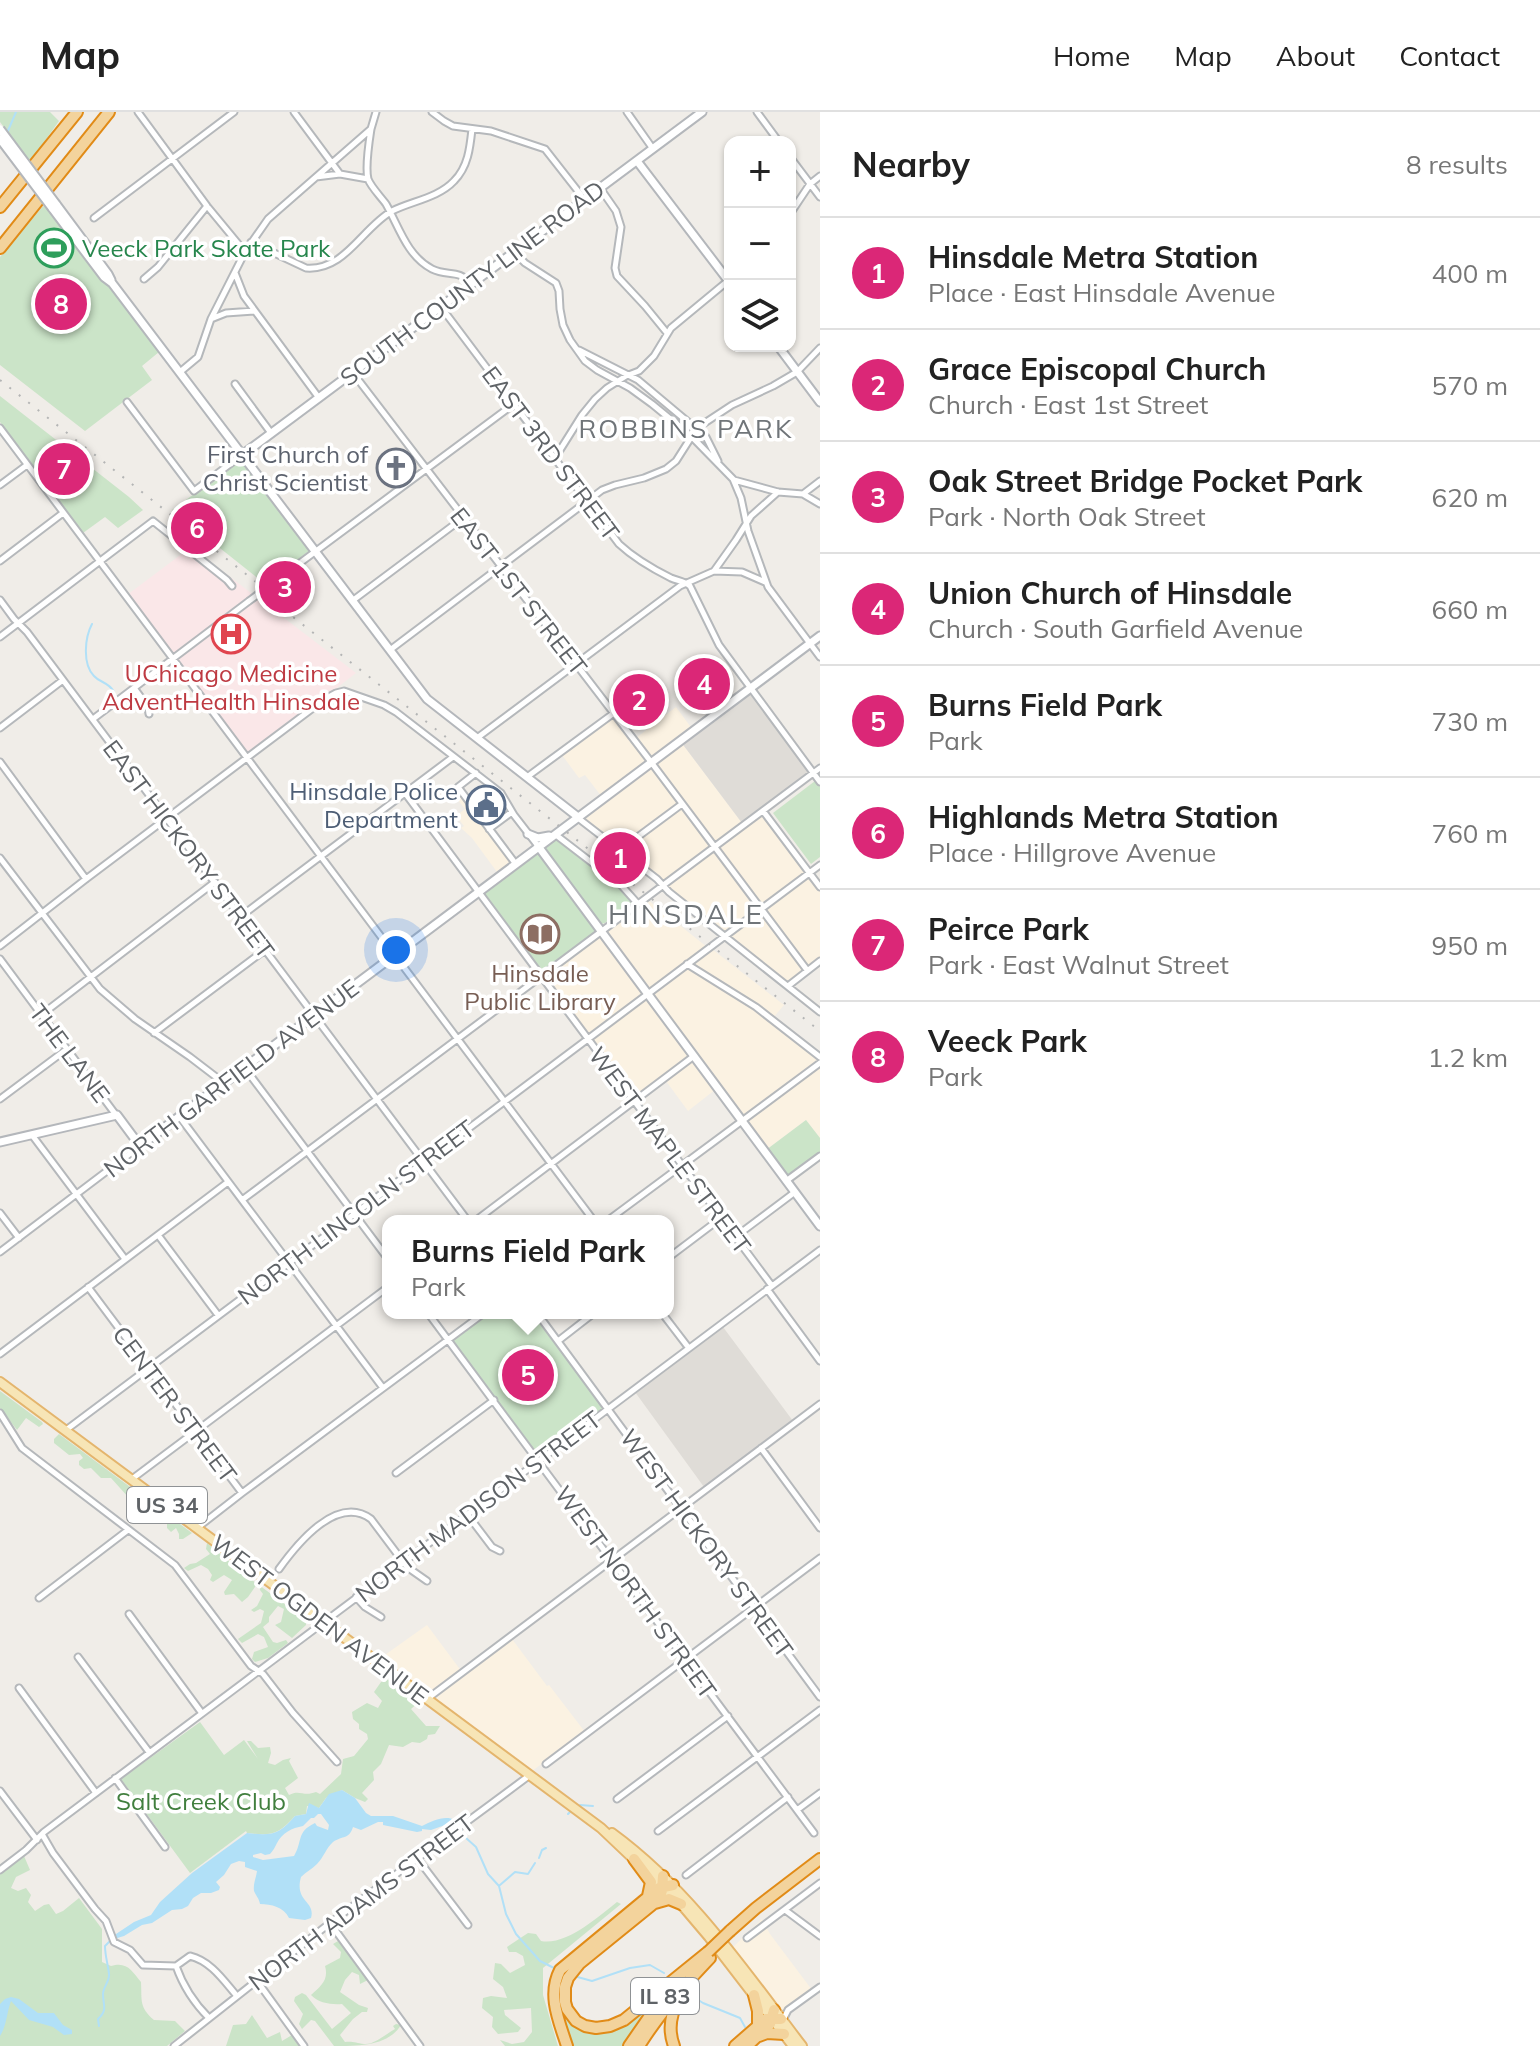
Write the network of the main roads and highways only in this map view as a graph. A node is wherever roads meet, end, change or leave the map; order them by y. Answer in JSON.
{"nodes":[{"id":1,"x":77,"y":112,"type":"edge"},
{"id":2,"x":109,"y":112,"type":"edge"},
{"id":3,"x":702,"y":112,"type":"edge"},
{"id":4,"x":0,"y":129,"type":"edge"},
{"id":5,"x":0,"y":139,"type":"edge"},
{"id":6,"x":637,"y":161,"type":"junction"},
{"id":7,"x":54,"y":206,"type":"junction"},
{"id":8,"x":0,"y":207,"type":"edge"},
{"id":9,"x":0,"y":248,"type":"edge"},
{"id":10,"x":728,"y":280,"type":"edge"},
{"id":11,"x":782,"y":352,"type":"edge"},
{"id":12,"x":820,"y":402,"type":"edge"},
{"id":13,"x":242,"y":455,"type":"junction"},
{"id":14,"x":820,"y":636,"type":"edge"},
{"id":15,"x":578,"y":817,"type":"junction"},
{"id":16,"x":528,"y":834,"type":"road end"},
{"id":17,"x":555,"y":834,"type":"junction"},
{"id":18,"x":538,"y":846,"type":"junction"},
{"id":19,"x":0,"y":1142,"type":"edge"},
{"id":20,"x":140,"y":1146,"type":"joint"},
{"id":21,"x":820,"y":1226,"type":"edge"},
{"id":22,"x":0,"y":1382,"type":"edge"},
{"id":23,"x":601,"y":1828,"type":"junction"},
{"id":24,"x":634,"y":1859,"type":"junction"},
{"id":25,"x":820,"y":1859,"type":"edge"},
{"id":26,"x":820,"y":1866,"type":"edge"},
{"id":27,"x":667,"y":1882,"type":"junction"},
{"id":28,"x":651,"y":1900,"type":"junction"},
{"id":29,"x":681,"y":1904,"type":"junction"},
{"id":30,"x":731,"y":1934,"type":"junction"},
{"id":31,"x":710,"y":1955,"type":"junction"},
{"id":32,"x":754,"y":1995,"type":"junction"},
{"id":33,"x":780,"y":2016,"type":"junction"},
{"id":34,"x":757,"y":2031,"type":"junction"},
{"id":35,"x":784,"y":2034,"type":"junction"},
{"id":36,"x":567,"y":2046,"type":"edge"},
{"id":37,"x":629,"y":2046,"type":"edge"},
{"id":38,"x":639,"y":2046,"type":"edge"},
{"id":39,"x":674,"y":2046,"type":"edge"},
{"id":40,"x":735,"y":2046,"type":"edge"},
{"id":41,"x":747,"y":2046,"type":"edge"},
{"id":42,"x":793,"y":2046,"type":"edge"},
{"id":43,"x":802,"y":2046,"type":"edge"}],
"edges":[{"from":1,"to":8,"type":"highway"},
{"from":2,"to":9,"type":"highway"},
{"from":3,"to":6,"type":"main road","name":"SOUTH COUNTY LINE ROAD"},
{"from":4,"to":7,"type":"main road","bridge":true},
{"from":5,"to":7,"type":"main road","bridge":true},
{"from":6,"to":10,"type":"main road"},
{"from":6,"to":13,"type":"main road","name":"SOUTH COUNTY LINE ROAD"},
{"from":7,"to":13,"type":"main road"},
{"from":11,"to":12,"type":"main road"},
{"from":13,"to":15,"type":"main road"},
{"from":14,"to":15,"type":"main road","name":"NORTH GARFIELD AVENUE"},
{"from":15,"to":17,"type":"main road","name":"NORTH GARFIELD AVENUE"},
{"from":16,"to":17,"type":"main road"},
{"from":17,"to":18,"type":"main road","name":"NORTH GARFIELD AVENUE"},
{"from":18,"to":20,"type":"main road","name":"NORTH GARFIELD AVENUE"},
{"from":18,"to":21,"type":"main road"},
{"from":19,"to":20,"type":"main road","name":"THE LANE"},
{"from":22,"to":23,"type":"main road","name":"WEST OGDEN AVENUE","number":"US 34"},
{"from":23,"to":24,"type":"main road","name":"WEST OGDEN AVENUE","number":"US 34"},
{"from":23,"to":27,"type":"main road","name":"WEST OGDEN AVENUE","number":"US 34"},
{"from":24,"to":27,"type":"main road","name":"WEST OGDEN AVENUE","number":"US 34"},
{"from":24,"to":28,"type":"highway"},
{"from":25,"to":30,"type":"highway","number":"IL 83"},
{"from":26,"to":30,"type":"highway","number":"IL 83"},
{"from":27,"to":28,"type":"highway"},
{"from":27,"to":29,"type":"main road","name":"WEST OGDEN AVENUE","number":"US 34"},
{"from":27,"to":33,"type":"main road","name":"WEST OGDEN AVENUE","number":"US 34"},
{"from":28,"to":29,"type":"highway"},
{"from":28,"to":31,"type":"highway"},
{"from":28,"to":36,"type":"highway"},
{"from":29,"to":32,"type":"main road","name":"WEST OGDEN AVENUE","number":"US 34"},
{"from":30,"to":31,"type":"highway","number":"IL 83","bridge":true},
{"from":31,"to":37,"type":"highway","number":"IL 83"},
{"from":31,"to":38,"type":"highway","number":"IL 83"},
{"from":31,"to":39,"type":"highway"},
{"from":32,"to":33,"type":"main road","number":"US 34"},
{"from":32,"to":34,"type":"highway"},
{"from":33,"to":34,"type":"highway"},
{"from":33,"to":35,"type":"main road","number":"US 34"},
{"from":33,"to":43,"type":"main road","number":"US 34"},
{"from":34,"to":35,"type":"highway"},
{"from":34,"to":40,"type":"highway"},
{"from":34,"to":41,"type":"highway"},
{"from":35,"to":42,"type":"main road","number":"US 34"}]}
